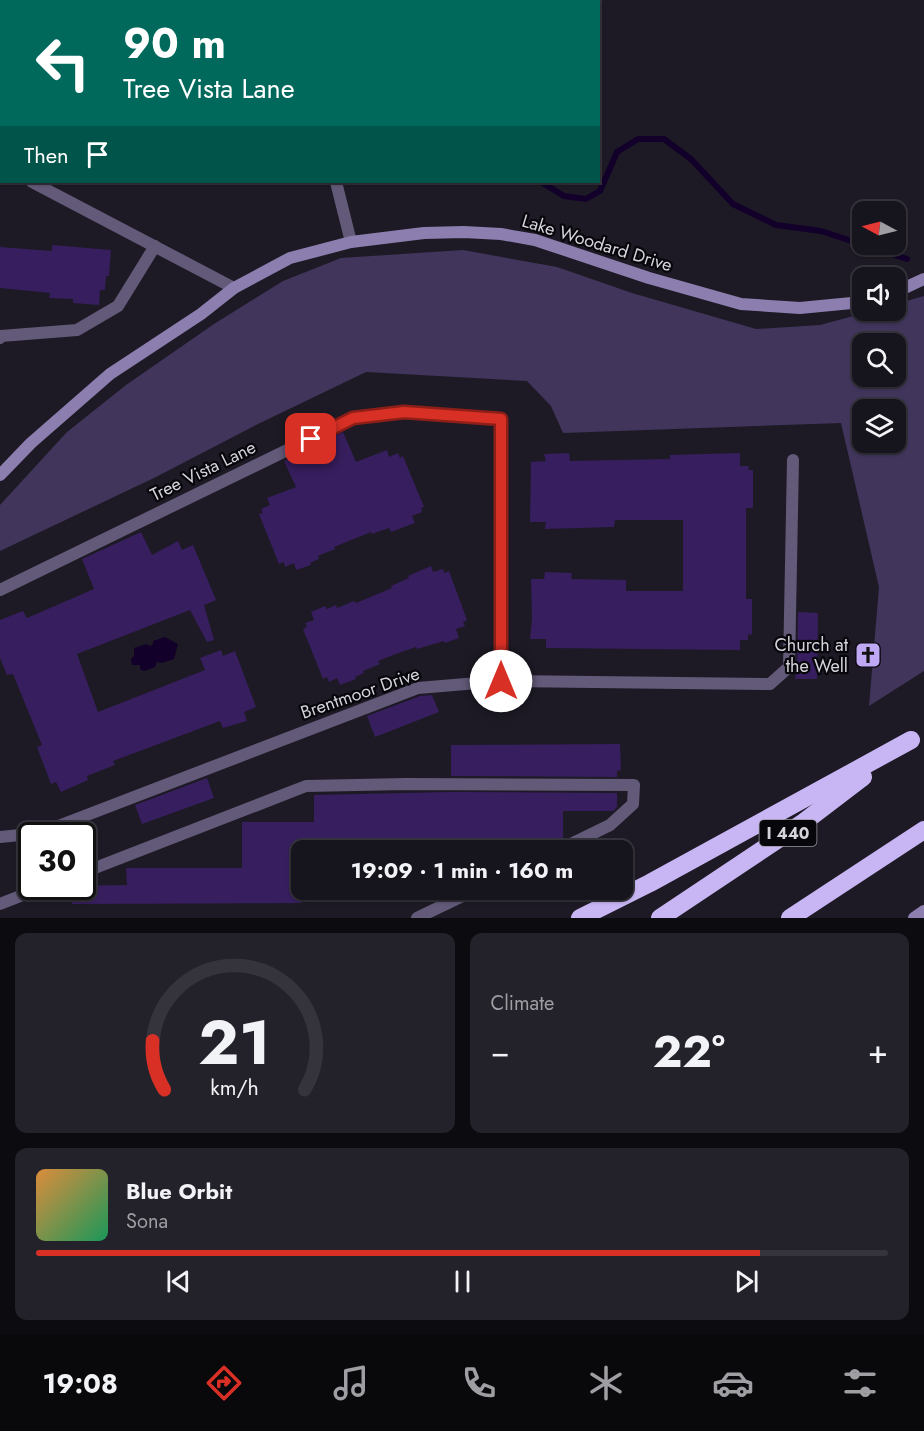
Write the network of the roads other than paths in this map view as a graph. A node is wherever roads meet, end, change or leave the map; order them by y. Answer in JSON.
{"nodes":[{"id":1,"x":34,"y":183,"type":"edge"},
{"id":2,"x":336,"y":183,"type":"edge"},
{"id":3,"x":351,"y":242,"type":"junction"},
{"id":4,"x":155,"y":246,"type":"junction"},
{"id":5,"x":924,"y":279,"type":"edge"},
{"id":6,"x":906,"y":287,"type":"edge"},
{"id":7,"x":234,"y":288,"type":"junction"},
{"id":8,"x":852,"y":303,"type":"edge"},
{"id":9,"x":0,"y":338,"type":"edge"},
{"id":10,"x":793,"y":460,"type":"dead end"},
{"id":11,"x":0,"y":475,"type":"edge"},
{"id":12,"x":0,"y":591,"type":"edge"},
{"id":13,"x":501,"y":681,"type":"junction"},
{"id":14,"x":917,"y":736,"type":"edge"},
{"id":15,"x":924,"y":830,"type":"edge"},
{"id":16,"x":0,"y":837,"type":"edge"},
{"id":17,"x":579,"y":840,"type":"edge"},
{"id":18,"x":894,"y":849,"type":"junction"},
{"id":19,"x":96,"y":868,"type":"edge"},
{"id":20,"x":18,"y":897,"type":"edge"},
{"id":21,"x":454,"y":900,"type":"edge"},
{"id":22,"x":0,"y":904,"type":"edge"},
{"id":23,"x":924,"y":911,"type":"edge"},
{"id":24,"x":417,"y":918,"type":"edge"},
{"id":25,"x":580,"y":918,"type":"edge"},
{"id":26,"x":660,"y":918,"type":"edge"},
{"id":27,"x":790,"y":918,"type":"edge"},
{"id":28,"x":810,"y":918,"type":"edge"},
{"id":29,"x":914,"y":918,"type":"edge"}],
"edges":[{"from":1,"to":4,"type":"street"},
{"from":2,"to":3,"type":"street"},
{"from":3,"to":7,"type":"street","name":"Lake Woodard Drive"},
{"from":3,"to":8,"type":"street","name":"Lake Woodard Drive"},
{"from":4,"to":7,"type":"street"},
{"from":4,"to":9,"type":"street"},
{"from":5,"to":6,"type":"street"},
{"from":7,"to":11,"type":"street","name":"Lake Woodard Drive"},
{"from":10,"to":13,"type":"street","name":"Brentmoor Drive"},
{"from":12,"to":13,"type":"street","name":"Tree Vista Lane"},
{"from":13,"to":16,"type":"street","name":"Brentmoor Drive"},
{"from":14,"to":25,"type":"highway"},
{"from":14,"to":26,"type":"highway","number":"I 440"},
{"from":15,"to":18,"type":"highway"},
{"from":17,"to":19,"type":"street"},
{"from":18,"to":27,"type":"highway"},
{"from":18,"to":28,"type":"highway"},
{"from":20,"to":22,"type":"street"},
{"from":21,"to":24,"type":"street"},
{"from":23,"to":29,"type":"street"}]}
